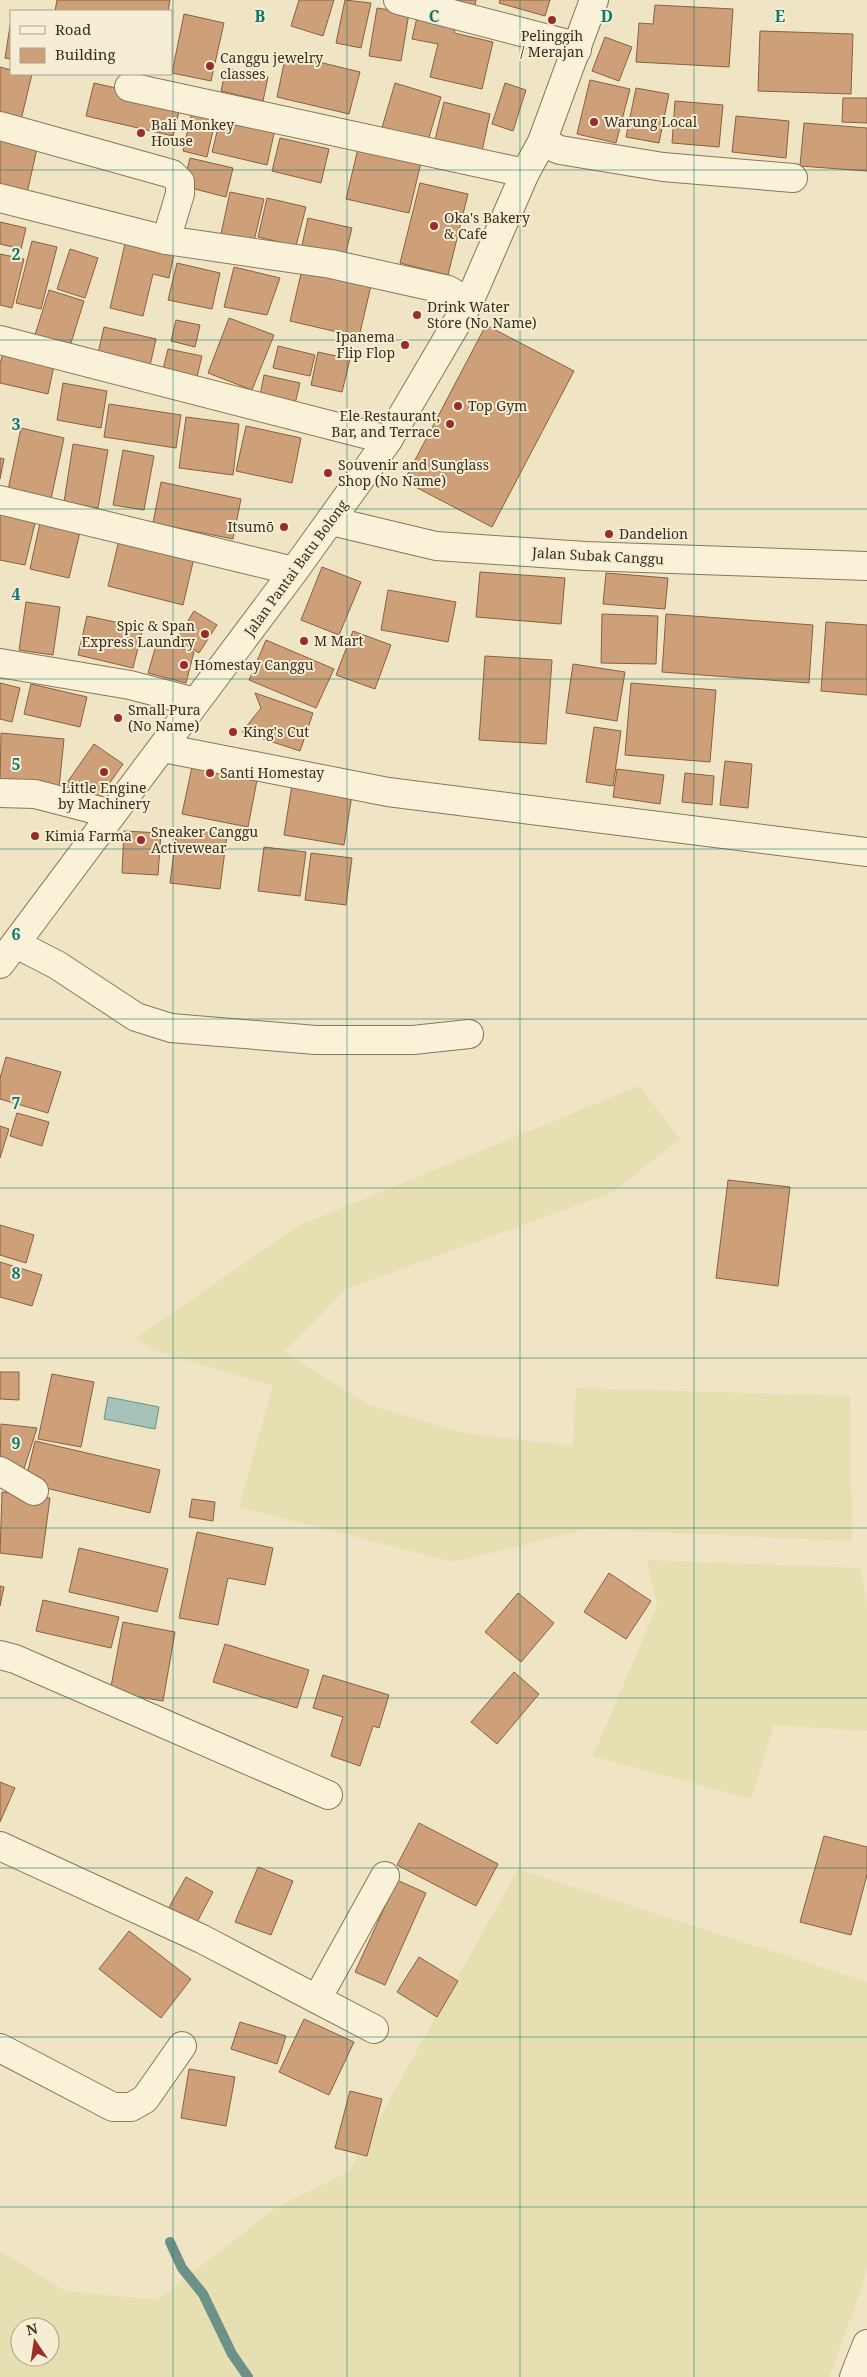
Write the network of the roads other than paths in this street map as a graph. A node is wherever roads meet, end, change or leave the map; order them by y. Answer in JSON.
{"nodes":[{"id":1,"x":398,"y":0,"type":"edge"},
{"id":2,"x":594,"y":0,"type":"edge"},
{"id":3,"x":577,"y":50,"type":"junction"},
{"id":4,"x":129,"y":87,"type":"dead end"},
{"id":5,"x":0,"y":126,"type":"edge"},
{"id":6,"x":542,"y":142,"type":"junction"},
{"id":7,"x":526,"y":173,"type":"junction"},
{"id":8,"x":793,"y":178,"type":"dead end"},
{"id":9,"x":0,"y":198,"type":"edge"},
{"id":10,"x":166,"y":240,"type":"junction"},
{"id":11,"x":469,"y":302,"type":"junction"},
{"id":12,"x":0,"y":340,"type":"edge"},
{"id":13,"x":388,"y":440,"type":"junction"},
{"id":14,"x":0,"y":500,"type":"edge"},
{"id":15,"x":331,"y":521,"type":"junction"},
{"id":16,"x":867,"y":566,"type":"edge"},
{"id":17,"x":294,"y":572,"type":"junction"},
{"id":18,"x":0,"y":663,"type":"edge"},
{"id":19,"x":195,"y":702,"type":"junction"},
{"id":20,"x":163,"y":748,"type":"junction"},
{"id":21,"x":0,"y":793,"type":"edge"},
{"id":22,"x":112,"y":814,"type":"junction"},
{"id":23,"x":867,"y":852,"type":"edge"},
{"id":24,"x":5,"y":955,"type":"edge"},
{"id":25,"x":469,"y":1034,"type":"dead end"},
{"id":26,"x":0,"y":1471,"type":"edge"},
{"id":27,"x":34,"y":1491,"type":"dead end"},
{"id":28,"x":0,"y":1655,"type":"edge"},
{"id":29,"x":328,"y":1795,"type":"dead end"},
{"id":30,"x":0,"y":1846,"type":"edge"},
{"id":31,"x":385,"y":1876,"type":"dead end"},
{"id":32,"x":317,"y":2000,"type":"junction"},
{"id":33,"x":374,"y":2028,"type":"dead end"},
{"id":34,"x":182,"y":2046,"type":"dead end"},
{"id":35,"x":0,"y":2048,"type":"edge"},
{"id":36,"x":867,"y":2344,"type":"edge"},
{"id":37,"x":854,"y":2377,"type":"edge"}],
"edges":[{"from":1,"to":3,"type":"street"},
{"from":2,"to":3,"type":"street","name":"Jalan Pantai Batu Bolong"},
{"from":3,"to":6,"type":"street","name":"Jalan Pantai Batu Bolong"},
{"from":4,"to":7,"type":"street"},
{"from":5,"to":10,"type":"street"},
{"from":6,"to":7,"type":"street","name":"Jalan Pantai Batu Bolong"},
{"from":6,"to":8,"type":"street"},
{"from":7,"to":11,"type":"street","name":"Jalan Pantai Batu Bolong"},
{"from":9,"to":10,"type":"street"},
{"from":10,"to":11,"type":"street"},
{"from":11,"to":13,"type":"street","name":"Jalan Pantai Batu Bolong"},
{"from":12,"to":13,"type":"street"},
{"from":13,"to":15,"type":"street","name":"Jalan Pantai Batu Bolong"},
{"from":14,"to":17,"type":"street"},
{"from":15,"to":16,"type":"street","name":"Jalan Subak Canggu"},
{"from":15,"to":17,"type":"street","name":"Jalan Pantai Batu Bolong"},
{"from":17,"to":19,"type":"street","name":"Jalan Pantai Batu Bolong"},
{"from":18,"to":19,"type":"street"},
{"from":19,"to":20,"type":"street","name":"Jalan Pantai Batu Bolong"},
{"from":20,"to":22,"type":"street","name":"Jalan Pantai Batu Bolong"},
{"from":20,"to":23,"type":"street"},
{"from":21,"to":22,"type":"street"},
{"from":22,"to":24,"type":"street","name":"Jalan Pantai Batu Bolong"},
{"from":24,"to":25,"type":"street"},
{"from":26,"to":27,"type":"street"},
{"from":28,"to":29,"type":"street"},
{"from":30,"to":32,"type":"street"},
{"from":31,"to":32,"type":"street"},
{"from":32,"to":33,"type":"street"},
{"from":34,"to":35,"type":"street"},
{"from":36,"to":37,"type":"street"}]}
